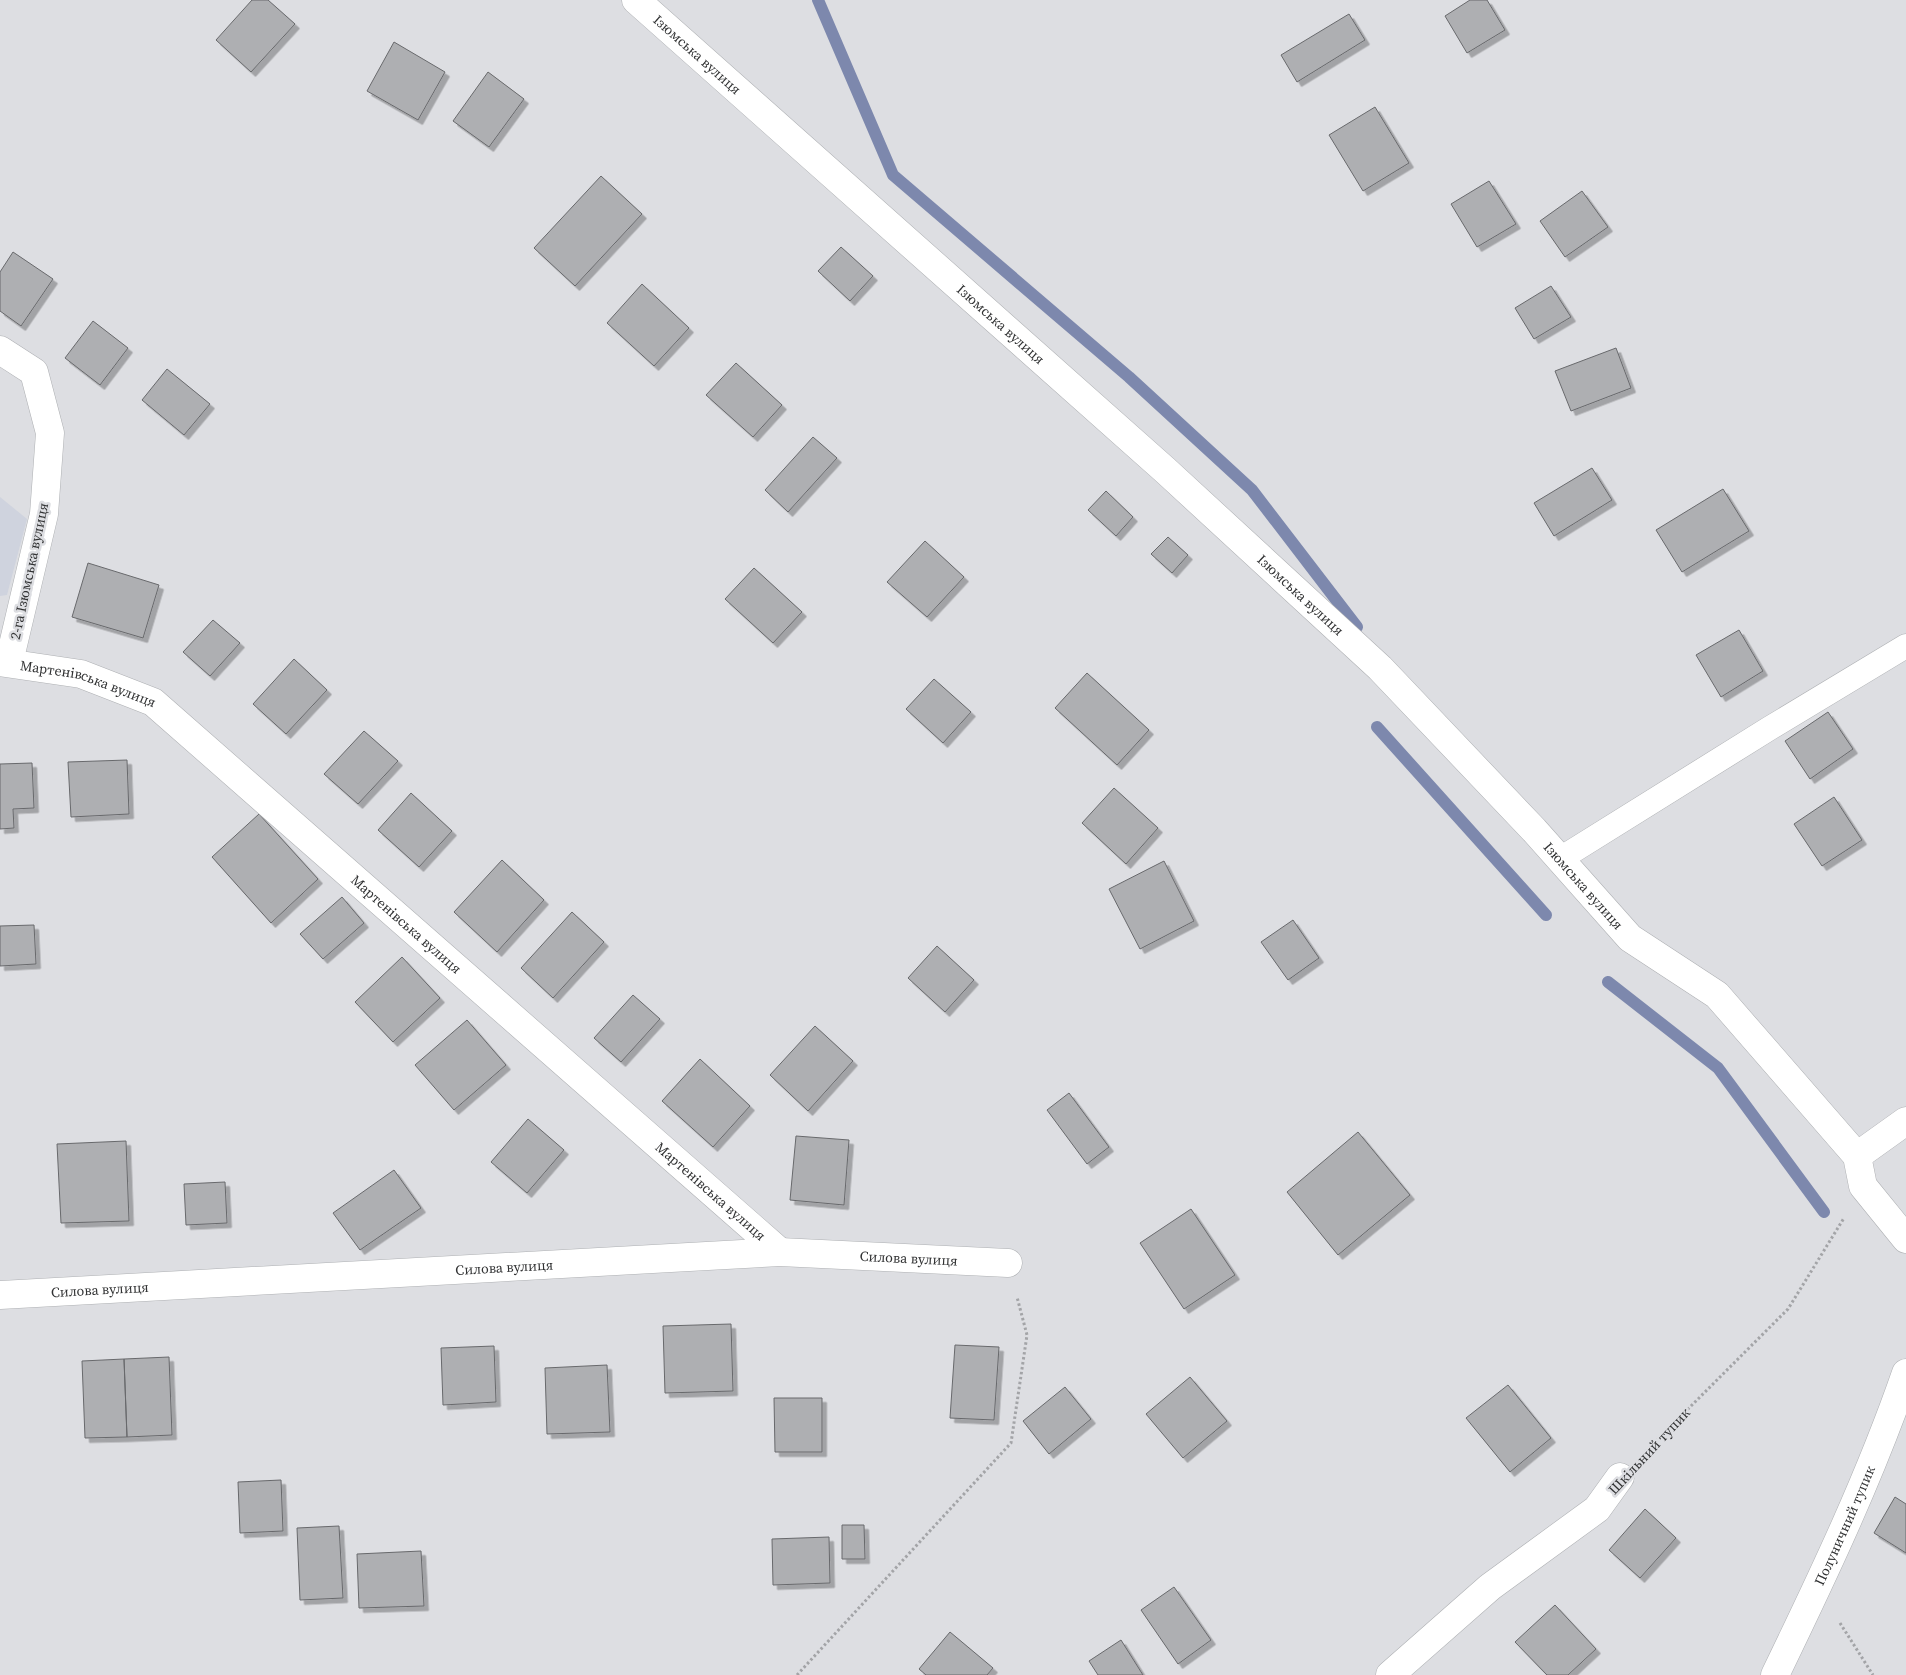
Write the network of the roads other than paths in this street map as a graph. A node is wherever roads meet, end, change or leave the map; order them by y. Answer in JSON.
{"nodes":[{"id":1,"x":636,"y":0,"type":"edge"},
{"id":2,"x":0,"y":350,"type":"edge"},
{"id":3,"x":1906,"y":646,"type":"edge"},
{"id":4,"x":4,"y":662,"type":"edge"},
{"id":5,"x":1560,"y":860,"type":"junction"},
{"id":6,"x":1906,"y":1121,"type":"edge"},
{"id":7,"x":1857,"y":1156,"type":"junction"},
{"id":8,"x":1906,"y":1239,"type":"edge"},
{"id":9,"x":780,"y":1252,"type":"junction"},
{"id":10,"x":1008,"y":1263,"type":"road end"},
{"id":11,"x":0,"y":1295,"type":"edge"},
{"id":12,"x":1906,"y":1373,"type":"edge"},
{"id":13,"x":1620,"y":1477,"type":"road end"},
{"id":14,"x":1390,"y":1675,"type":"edge"},
{"id":15,"x":1775,"y":1675,"type":"edge"}],
"edges":[{"from":1,"to":5,"type":"street","name":"Ізюмська вулиця"},
{"from":2,"to":4,"type":"street","name":"2-га Ізюмська вулиця"},
{"from":3,"to":5,"type":"lane"},
{"from":4,"to":9,"type":"street","name":"Мартенівська вулиця"},
{"from":5,"to":7,"type":"street","name":"Ізюмська вулиця"},
{"from":6,"to":7,"type":"street"},
{"from":7,"to":8,"type":"street","name":"Ізюмська вулиця"},
{"from":9,"to":10,"type":"street","name":"Силова вулиця"},
{"from":9,"to":11,"type":"street","name":"Силова вулиця"},
{"from":12,"to":15,"type":"street","name":"Полуничний тупик"},
{"from":13,"to":14,"type":"street","name":"Шкільний тупик"}]}
